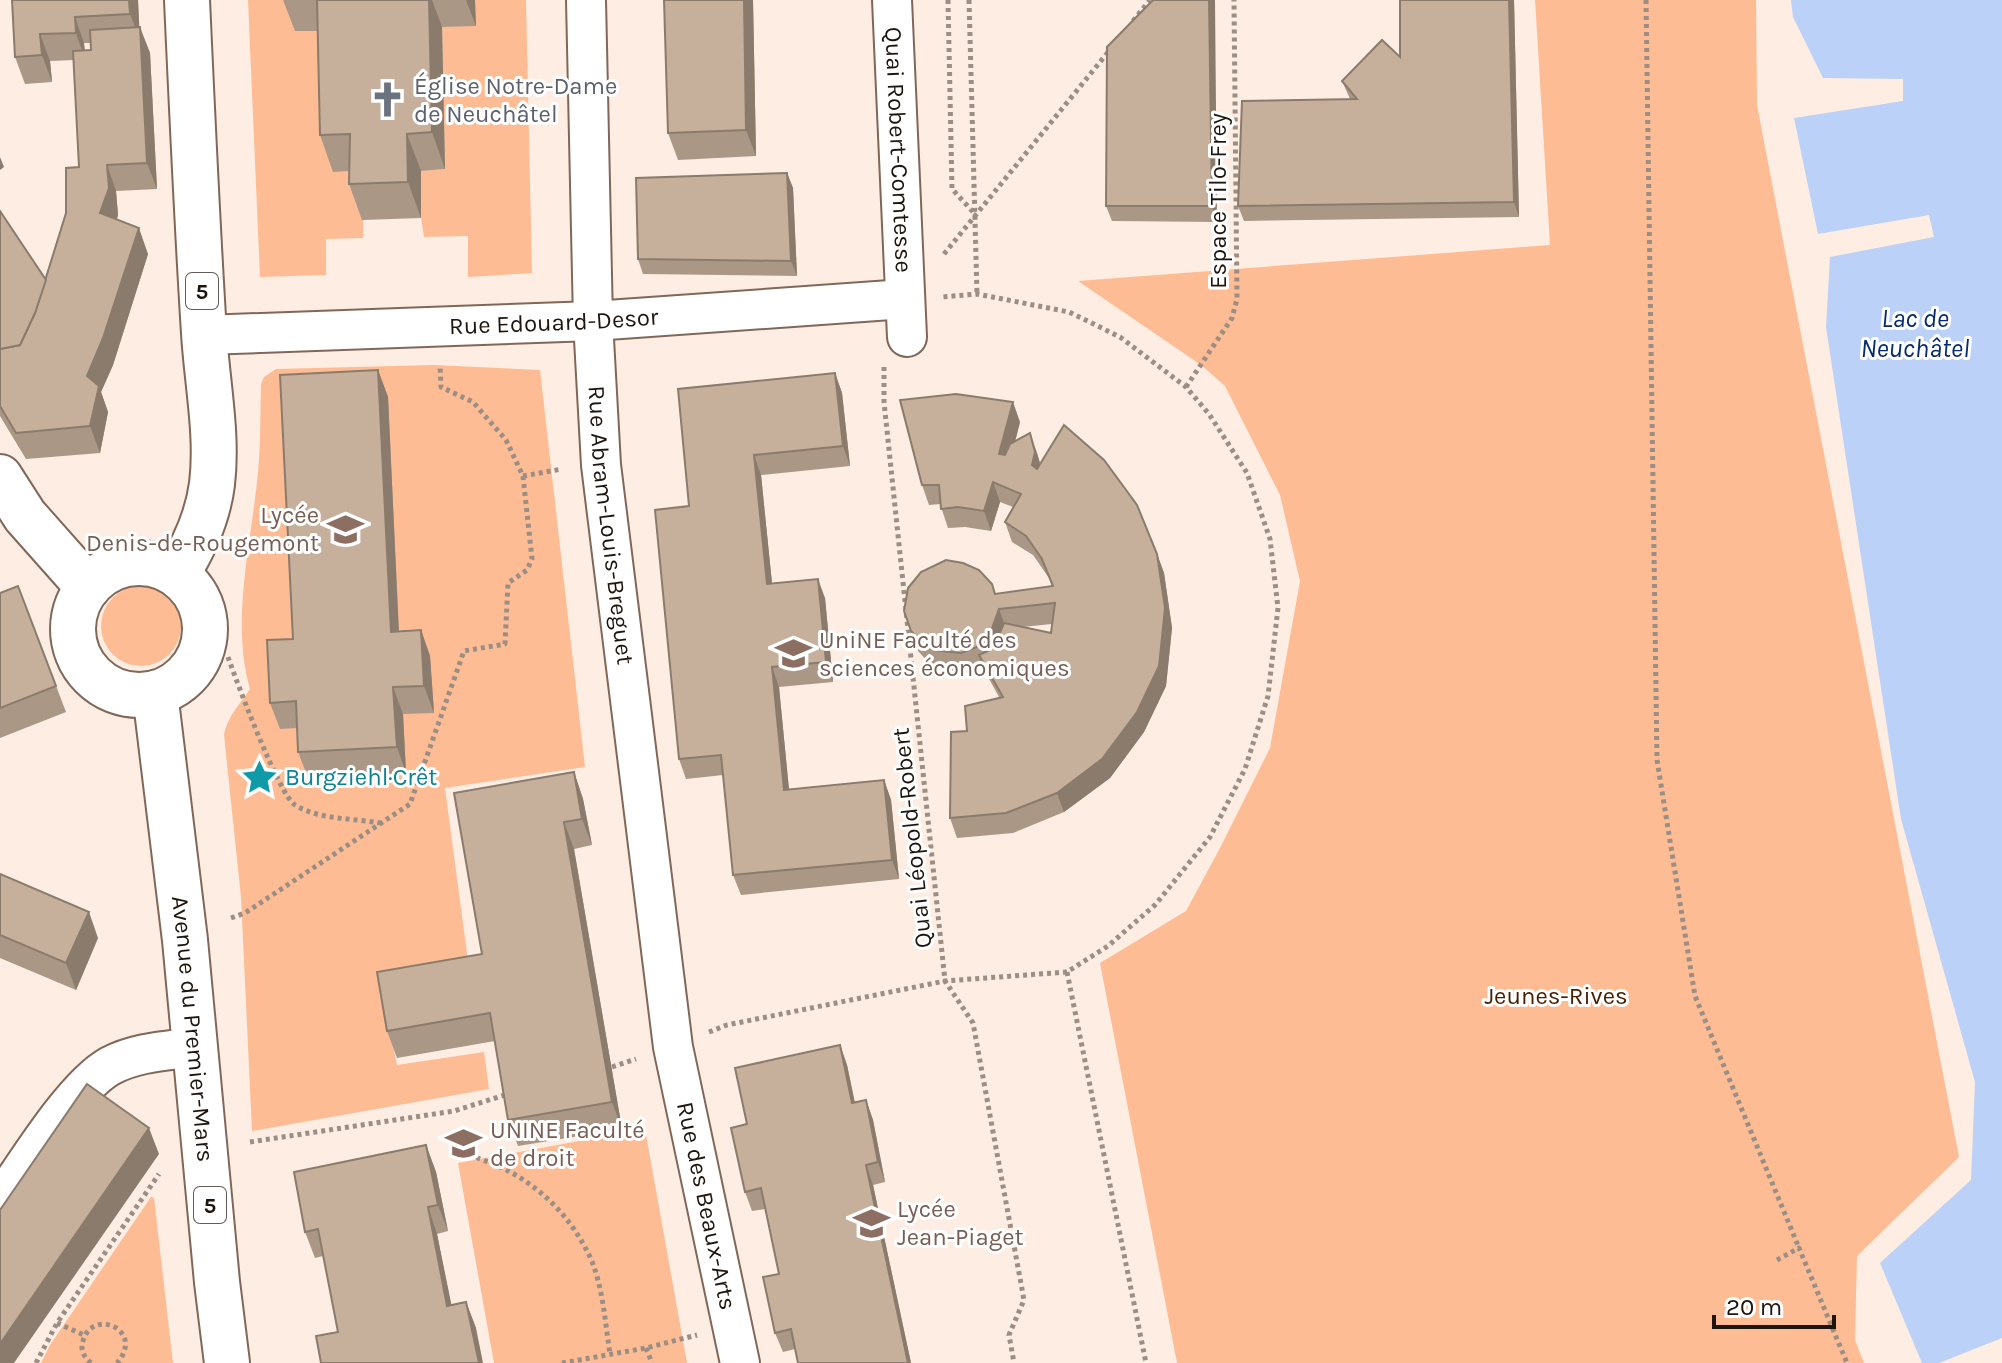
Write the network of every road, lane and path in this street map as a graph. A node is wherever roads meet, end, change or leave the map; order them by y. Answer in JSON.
{"nodes":[{"id":1,"x":187,"y":0,"type":"edge"},
{"id":2,"x":586,"y":0,"type":"edge"},
{"id":3,"x":892,"y":0,"type":"edge"},
{"id":4,"x":948,"y":0,"type":"edge"},
{"id":5,"x":969,"y":0,"type":"edge"},
{"id":6,"x":1150,"y":0,"type":"edge"},
{"id":7,"x":1234,"y":0,"type":"edge"},
{"id":8,"x":1646,"y":0,"type":"edge"},
{"id":9,"x":1131,"y":24,"type":"edge"},
{"id":10,"x":1112,"y":48,"type":"edge"},
{"id":11,"x":976,"y":215,"type":"junction"},
{"id":12,"x":905,"y":299,"type":"junction"},
{"id":13,"x":593,"y":321,"type":"junction"},
{"id":14,"x":204,"y":335,"type":"junction"},
{"id":15,"x":895,"y":349,"type":"joint"},
{"id":16,"x":440,"y":362,"type":"dead end"},
{"id":17,"x":1186,"y":387,"type":"junction"},
{"id":18,"x":563,"y":468,"type":"dead end"},
{"id":19,"x":523,"y":476,"type":"junction"},
{"id":20,"x":0,"y":477,"type":"edge"},
{"id":21,"x":177,"y":574,"type":"junction"},
{"id":22,"x":88,"y":587,"type":"junction"},
{"id":23,"x":228,"y":657,"type":"dead end"},
{"id":24,"x":155,"y":693,"type":"junction"},
{"id":25,"x":381,"y":823,"type":"junction"},
{"id":26,"x":231,"y":918,"type":"dead end"},
{"id":27,"x":1067,"y":972,"type":"junction"},
{"id":28,"x":945,"y":981,"type":"junction"},
{"id":29,"x":195,"y":1047,"type":"junction"},
{"id":30,"x":673,"y":1047,"type":"junction"},
{"id":31,"x":612,"y":1067,"type":"dead end"},
{"id":32,"x":509,"y":1093,"type":"edge"},
{"id":33,"x":250,"y":1142,"type":"dead end"},
{"id":34,"x":453,"y":1152,"type":"dead end"},
{"id":35,"x":159,"y":1174,"type":"dead end"},
{"id":36,"x":0,"y":1202,"type":"edge"},
{"id":37,"x":1799,"y":1248,"type":"junction"},
{"id":38,"x":1777,"y":1260,"type":"dead end"},
{"id":39,"x":57,"y":1323,"type":"junction"},
{"id":40,"x":732,"y":1325,"type":"junction"},
{"id":41,"x":84,"y":1335,"type":"junction"},
{"id":42,"x":646,"y":1348,"type":"junction"},
{"id":43,"x":610,"y":1354,"type":"junction"},
{"id":44,"x":36,"y":1363,"type":"edge"},
{"id":45,"x":91,"y":1363,"type":"edge"},
{"id":46,"x":117,"y":1363,"type":"edge"},
{"id":47,"x":227,"y":1363,"type":"edge"},
{"id":48,"x":562,"y":1363,"type":"edge"},
{"id":49,"x":652,"y":1363,"type":"edge"},
{"id":50,"x":740,"y":1363,"type":"edge"},
{"id":51,"x":1014,"y":1363,"type":"edge"},
{"id":52,"x":1146,"y":1363,"type":"edge"},
{"id":53,"x":1847,"y":1363,"type":"edge"}],
"edges":[{"from":1,"to":14,"type":"main road","number":"5"},
{"from":2,"to":13,"type":"street","name":"Rue Abram-Louis-Breguet"},
{"from":3,"to":12,"type":"street","name":"Quai Robert-Comtesse"},
{"from":4,"to":11,"type":"path"},
{"from":5,"to":11,"type":"path"},
{"from":6,"to":9,"type":"path"},
{"from":7,"to":17,"type":"path","name":"Espace Tilo-Frey"},
{"from":8,"to":37,"type":"path"},
{"from":10,"to":11,"type":"path"},
{"from":11,"to":12,"type":"path"},
{"from":11,"to":17,"type":"path"},
{"from":12,"to":13,"type":"street","name":"Rue Edouard-Desor"},
{"from":12,"to":15,"type":"street","name":"Quai Robert-Comtesse"},
{"from":13,"to":14,"type":"street","name":"Rue Edouard-Desor"},
{"from":13,"to":30,"type":"street","name":"Rue Abram-Louis-Breguet"},
{"from":14,"to":21,"type":"main road","number":"5"},
{"from":15,"to":28,"type":"path","name":"Quai Léopold-Robert"},
{"from":16,"to":19,"type":"path"},
{"from":17,"to":27,"type":"path"},
{"from":18,"to":19,"type":"path"},
{"from":19,"to":25,"type":"path"},
{"from":20,"to":22,"type":"main road"},
{"from":21,"to":22,"type":"main road"},
{"from":21,"to":24,"type":"main road"},
{"from":22,"to":24,"type":"main road"},
{"from":23,"to":25,"type":"path"},
{"from":24,"to":29,"type":"main road","name":"Avenue du Premier-Mars","number":"5"},
{"from":25,"to":26,"type":"path"},
{"from":27,"to":28,"type":"path"},
{"from":27,"to":52,"type":"path"},
{"from":28,"to":30,"type":"path"},
{"from":28,"to":51,"type":"path","name":"Quai Léopold-Robert"},
{"from":29,"to":36,"type":"street"},
{"from":29,"to":47,"type":"main road","name":"Avenue du Premier-Mars","number":"5"},
{"from":30,"to":31,"type":"path"},
{"from":30,"to":40,"type":"street","name":"Rue des Beaux-Arts"},
{"from":32,"to":33,"type":"path"},
{"from":34,"to":43,"type":"path"},
{"from":35,"to":39,"type":"path"},
{"from":37,"to":38,"type":"path"},
{"from":37,"to":53,"type":"path"},
{"from":39,"to":41,"type":"path"},
{"from":39,"to":44,"type":"path"},
{"from":40,"to":42,"type":"path"},
{"from":40,"to":50,"type":"street","name":"Rue des Beaux-Arts"},
{"from":41,"to":45,"type":"path"},
{"from":41,"to":46,"type":"path"},
{"from":42,"to":43,"type":"path"},
{"from":42,"to":49,"type":"path"},
{"from":43,"to":48,"type":"path"}]}
